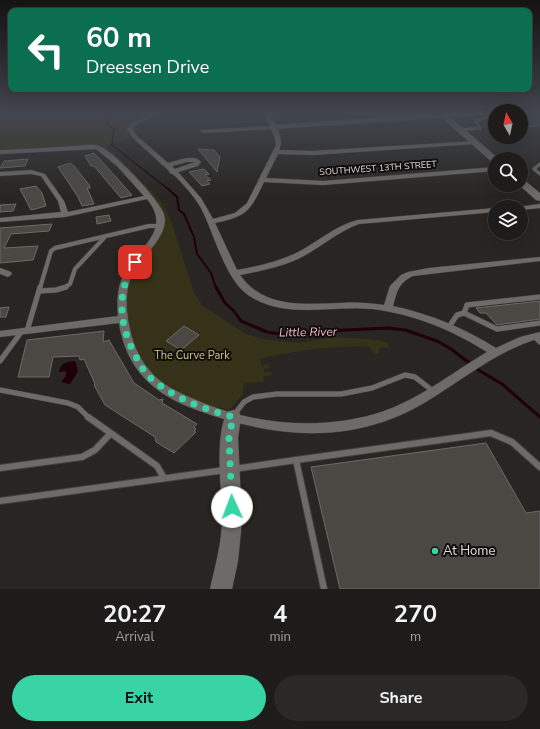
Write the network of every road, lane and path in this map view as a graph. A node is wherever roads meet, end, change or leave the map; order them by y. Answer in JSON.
{"nodes":[{"id":1,"x":139,"y":140,"type":"edge"},
{"id":2,"x":278,"y":140,"type":"edge"},
{"id":3,"x":474,"y":142,"type":"joint"},
{"id":4,"x":0,"y":152,"type":"edge"},
{"id":5,"x":276,"y":152,"type":"junction"},
{"id":6,"x":488,"y":154,"type":"edge"},
{"id":7,"x":540,"y":164,"type":"edge"},
{"id":8,"x":166,"y":166,"type":"junction"},
{"id":9,"x":488,"y":170,"type":"edge"},
{"id":10,"x":172,"y":172,"type":"junction"},
{"id":11,"x":0,"y":174,"type":"edge"},
{"id":12,"x":540,"y":174,"type":"edge"},
{"id":13,"x":262,"y":180,"type":"junction"},
{"id":14,"x":528,"y":188,"type":"edge"},
{"id":15,"x":149,"y":197,"type":"junction"},
{"id":16,"x":540,"y":198,"type":"edge"},
{"id":17,"x":540,"y":206,"type":"edge"},
{"id":18,"x":528,"y":207,"type":"edge"},
{"id":19,"x":488,"y":211,"type":"edge"},
{"id":20,"x":65,"y":214,"type":"junction"},
{"id":21,"x":0,"y":220,"type":"edge"},
{"id":22,"x":212,"y":222,"type":"junction"},
{"id":23,"x":161,"y":226,"type":"junction"},
{"id":24,"x":104,"y":238,"type":"junction"},
{"id":25,"x":540,"y":259,"type":"edge"},
{"id":26,"x":234,"y":273,"type":"junction"},
{"id":27,"x":39,"y":291,"type":"junction"},
{"id":28,"x":540,"y":297,"type":"edge"},
{"id":29,"x":388,"y":308,"type":"junction"},
{"id":30,"x":464,"y":313,"type":"junction"},
{"id":31,"x":123,"y":320,"type":"junction"},
{"id":32,"x":540,"y":323,"type":"edge"},
{"id":33,"x":449,"y":327,"type":"junction"},
{"id":34,"x":25,"y":331,"type":"junction"},
{"id":35,"x":0,"y":334,"type":"edge"},
{"id":36,"x":538,"y":338,"type":"edge"},
{"id":37,"x":495,"y":352,"type":"junction"},
{"id":38,"x":0,"y":361,"type":"edge"},
{"id":39,"x":0,"y":390,"type":"edge"},
{"id":40,"x":433,"y":392,"type":"junction"},
{"id":41,"x":233,"y":417,"type":"junction"},
{"id":42,"x":110,"y":434,"type":"junction"},
{"id":43,"x":296,"y":460,"type":"junction"},
{"id":44,"x":540,"y":467,"type":"edge"},
{"id":45,"x":0,"y":468,"type":"edge"},
{"id":46,"x":230,"y":470,"type":"junction"},
{"id":47,"x":164,"y":478,"type":"junction"},
{"id":48,"x":0,"y":501,"type":"edge"},
{"id":49,"x":221,"y":589,"type":"edge"},
{"id":50,"x":324,"y":589,"type":"edge"}],
"edges":[{"from":1,"to":8,"type":"street"},
{"from":2,"to":5,"type":"street"},
{"from":3,"to":5,"type":"street"},
{"from":3,"to":6,"type":"street"},
{"from":4,"to":15,"type":"street"},
{"from":5,"to":13,"type":"street"},
{"from":7,"to":12,"type":"lane"},
{"from":8,"to":10,"type":"street"},
{"from":8,"to":10,"type":"street"},
{"from":9,"to":13,"type":"street","name":"SOUTHWEST 13TH STREET"},
{"from":10,"to":22,"type":"street"},
{"from":11,"to":20,"type":"street"},
{"from":13,"to":22,"type":"street"},
{"from":14,"to":16,"type":"street"},
{"from":15,"to":20,"type":"street"},
{"from":15,"to":23,"type":"street"},
{"from":17,"to":18,"type":"street"},
{"from":19,"to":26,"type":"street"},
{"from":20,"to":21,"type":"street"},
{"from":22,"to":26,"type":"street"},
{"from":23,"to":24,"type":"lane"},
{"from":23,"to":31,"type":"street"},
{"from":24,"to":27,"type":"lane"},
{"from":24,"to":27,"type":"lane"},
{"from":25,"to":29,"type":"street"},
{"from":26,"to":29,"type":"street"},
{"from":27,"to":34,"type":"lane"},
{"from":28,"to":30,"type":"lane"},
{"from":29,"to":33,"type":"street"},
{"from":30,"to":32,"type":"lane"},
{"from":30,"to":33,"type":"lane"},
{"from":31,"to":34,"type":"street"},
{"from":31,"to":41,"type":"street"},
{"from":33,"to":37,"type":"street"},
{"from":34,"to":35,"type":"street"},
{"from":34,"to":38,"type":"lane"},
{"from":36,"to":37,"type":"street"},
{"from":37,"to":40,"type":"street"},
{"from":39,"to":42,"type":"lane"},
{"from":40,"to":41,"type":"street"},
{"from":40,"to":41,"type":"lane"},
{"from":41,"to":46,"type":"street"},
{"from":42,"to":45,"type":"lane"},
{"from":42,"to":47,"type":"lane"},
{"from":43,"to":44,"type":"lane"},
{"from":43,"to":46,"type":"lane"},
{"from":43,"to":50,"type":"lane"},
{"from":46,"to":47,"type":"lane"},
{"from":46,"to":49,"type":"street"},
{"from":47,"to":48,"type":"lane"}]}
